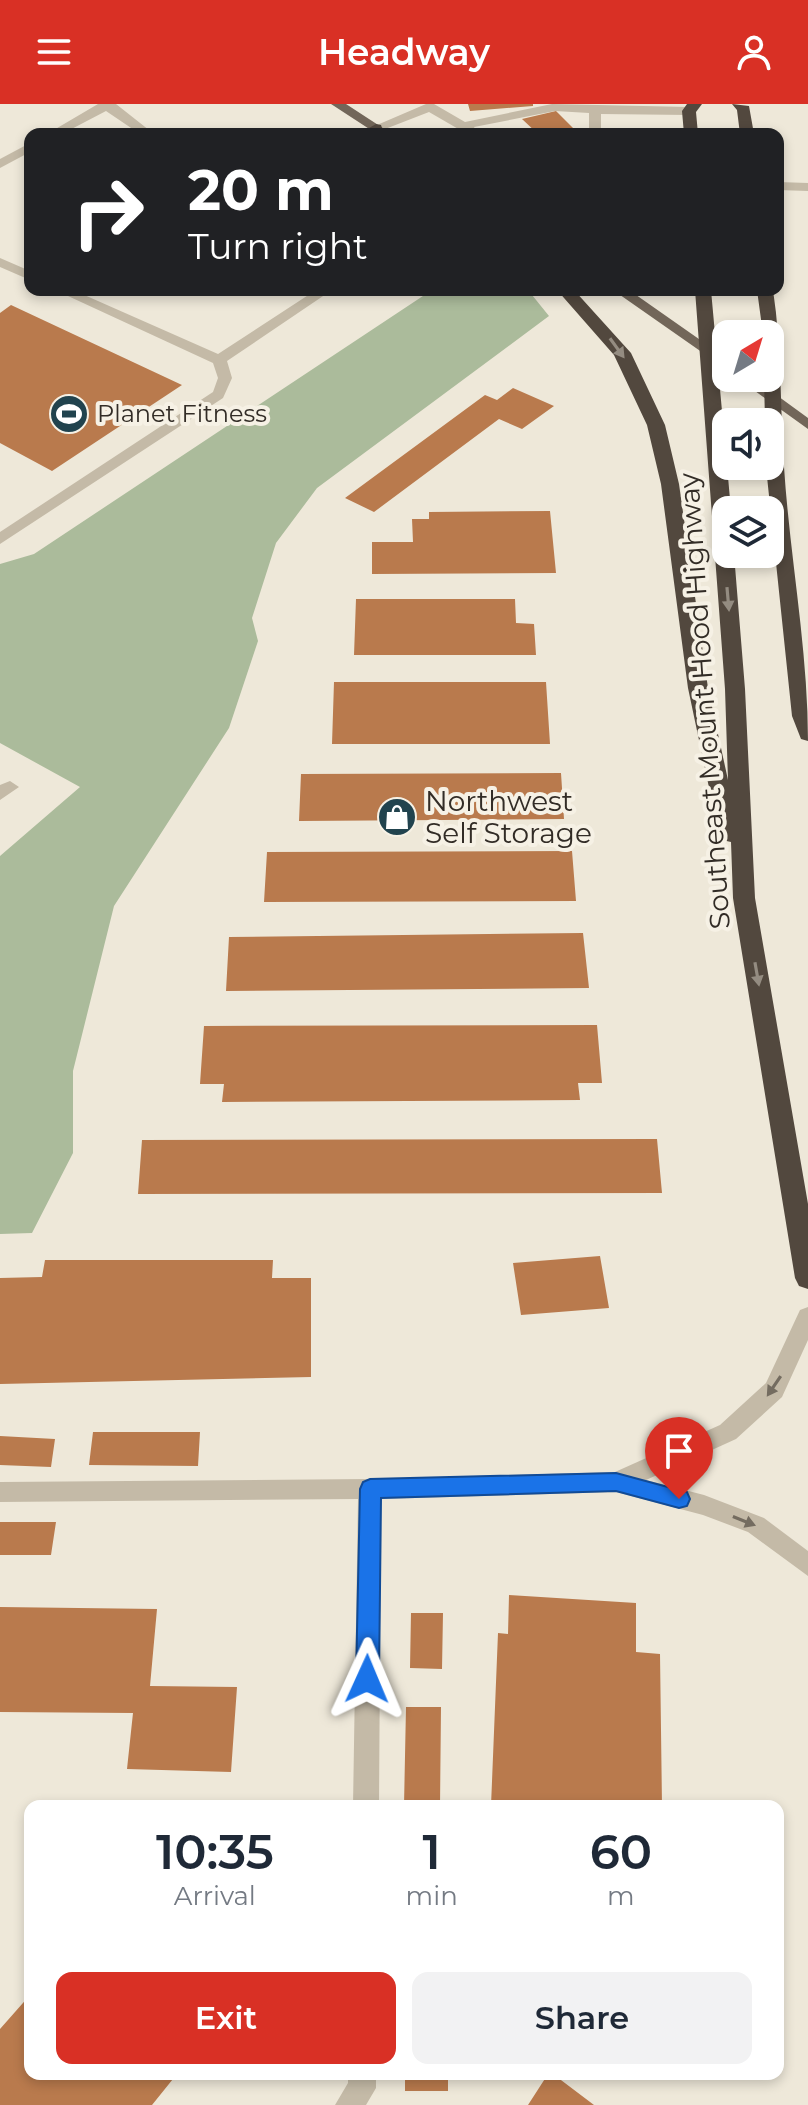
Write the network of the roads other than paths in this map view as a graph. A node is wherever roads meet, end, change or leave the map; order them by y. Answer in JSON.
{"nodes":[{"id":1,"x":107,"y":104,"type":"edge"},
{"id":2,"x":337,"y":104,"type":"edge"},
{"id":3,"x":739,"y":104,"type":"edge"},
{"id":4,"x":692,"y":108,"type":"edge"},
{"id":5,"x":595,"y":110,"type":"junction"},
{"id":6,"x":463,"y":126,"type":"junction"},
{"id":7,"x":64,"y":128,"type":"edge"},
{"id":8,"x":140,"y":128,"type":"edge"},
{"id":9,"x":374,"y":128,"type":"edge"},
{"id":10,"x":388,"y":128,"type":"edge"},
{"id":11,"x":466,"y":128,"type":"edge"},
{"id":12,"x":595,"y":128,"type":"edge"},
{"id":13,"x":691,"y":128,"type":"edge"},
{"id":14,"x":746,"y":128,"type":"edge"},
{"id":15,"x":24,"y":150,"type":"edge"},
{"id":16,"x":0,"y":164,"type":"edge"},
{"id":17,"x":784,"y":186,"type":"edge"},
{"id":18,"x":808,"y":187,"type":"edge"},
{"id":19,"x":0,"y":262,"type":"edge"},
{"id":20,"x":24,"y":273,"type":"edge"},
{"id":21,"x":75,"y":296,"type":"edge"},
{"id":22,"x":316,"y":296,"type":"edge"},
{"id":23,"x":570,"y":296,"type":"edge"},
{"id":24,"x":628,"y":296,"type":"edge"},
{"id":25,"x":704,"y":296,"type":"edge"},
{"id":26,"x":766,"y":296,"type":"edge"},
{"id":27,"x":712,"y":332,"type":"edge"},
{"id":28,"x":712,"y":356,"type":"edge"},
{"id":29,"x":219,"y":360,"type":"junction"},
{"id":30,"x":720,"y":392,"type":"edge"},
{"id":31,"x":763,"y":392,"type":"edge"},
{"id":32,"x":774,"y":400,"type":"junction"},
{"id":33,"x":808,"y":425,"type":"edge"},
{"id":34,"x":0,"y":539,"type":"edge"},
{"id":35,"x":808,"y":734,"type":"edge"},
{"id":36,"x":744,"y":898,"type":"junction"},
{"id":37,"x":808,"y":1278,"type":"edge"},
{"id":38,"x":808,"y":1316,"type":"edge"},
{"id":39,"x":616,"y":1482,"type":"junction"},
{"id":40,"x":370,"y":1489,"type":"junction"},
{"id":41,"x":0,"y":1492,"type":"edge"},
{"id":42,"x":808,"y":1565,"type":"edge"},
{"id":43,"x":366,"y":1800,"type":"edge"},
{"id":44,"x":362,"y":2080,"type":"edge"},
{"id":45,"x":349,"y":2105,"type":"edge"}],
"edges":[{"from":1,"to":7,"type":"lane"},
{"from":1,"to":8,"type":"lane"},
{"from":2,"to":9,"type":"main road"},
{"from":3,"to":14,"type":"highway"},
{"from":4,"to":5,"type":"lane"},
{"from":4,"to":13,"type":"highway"},
{"from":5,"to":6,"type":"lane"},
{"from":5,"to":12,"type":"lane"},
{"from":6,"to":10,"type":"lane"},
{"from":6,"to":11,"type":"lane"},
{"from":15,"to":16,"type":"lane"},
{"from":17,"to":18,"type":"lane"},
{"from":19,"to":20,"type":"lane"},
{"from":21,"to":29,"type":"lane"},
{"from":22,"to":29,"type":"lane"},
{"from":23,"to":36,"type":"highway","one_way":true},
{"from":24,"to":28,"type":"main road"},
{"from":25,"to":27,"type":"highway","name":"Southeast Mount Hood Highway"},
{"from":26,"to":32,"type":"highway"},
{"from":29,"to":34,"type":"lane"},
{"from":30,"to":36,"type":"highway","name":"Southeast Mount Hood Highway","one_way":true},
{"from":31,"to":32,"type":"main road"},
{"from":32,"to":33,"type":"main road"},
{"from":32,"to":35,"type":"highway"},
{"from":36,"to":37,"type":"highway","name":"Southeast Mount Hood Highway","one_way":true},
{"from":38,"to":39,"type":"lane","one_way":true},
{"from":39,"to":40,"type":"lane"},
{"from":39,"to":42,"type":"lane","one_way":true},
{"from":40,"to":41,"type":"lane"},
{"from":40,"to":43,"type":"lane"},
{"from":44,"to":45,"type":"lane"}]}
